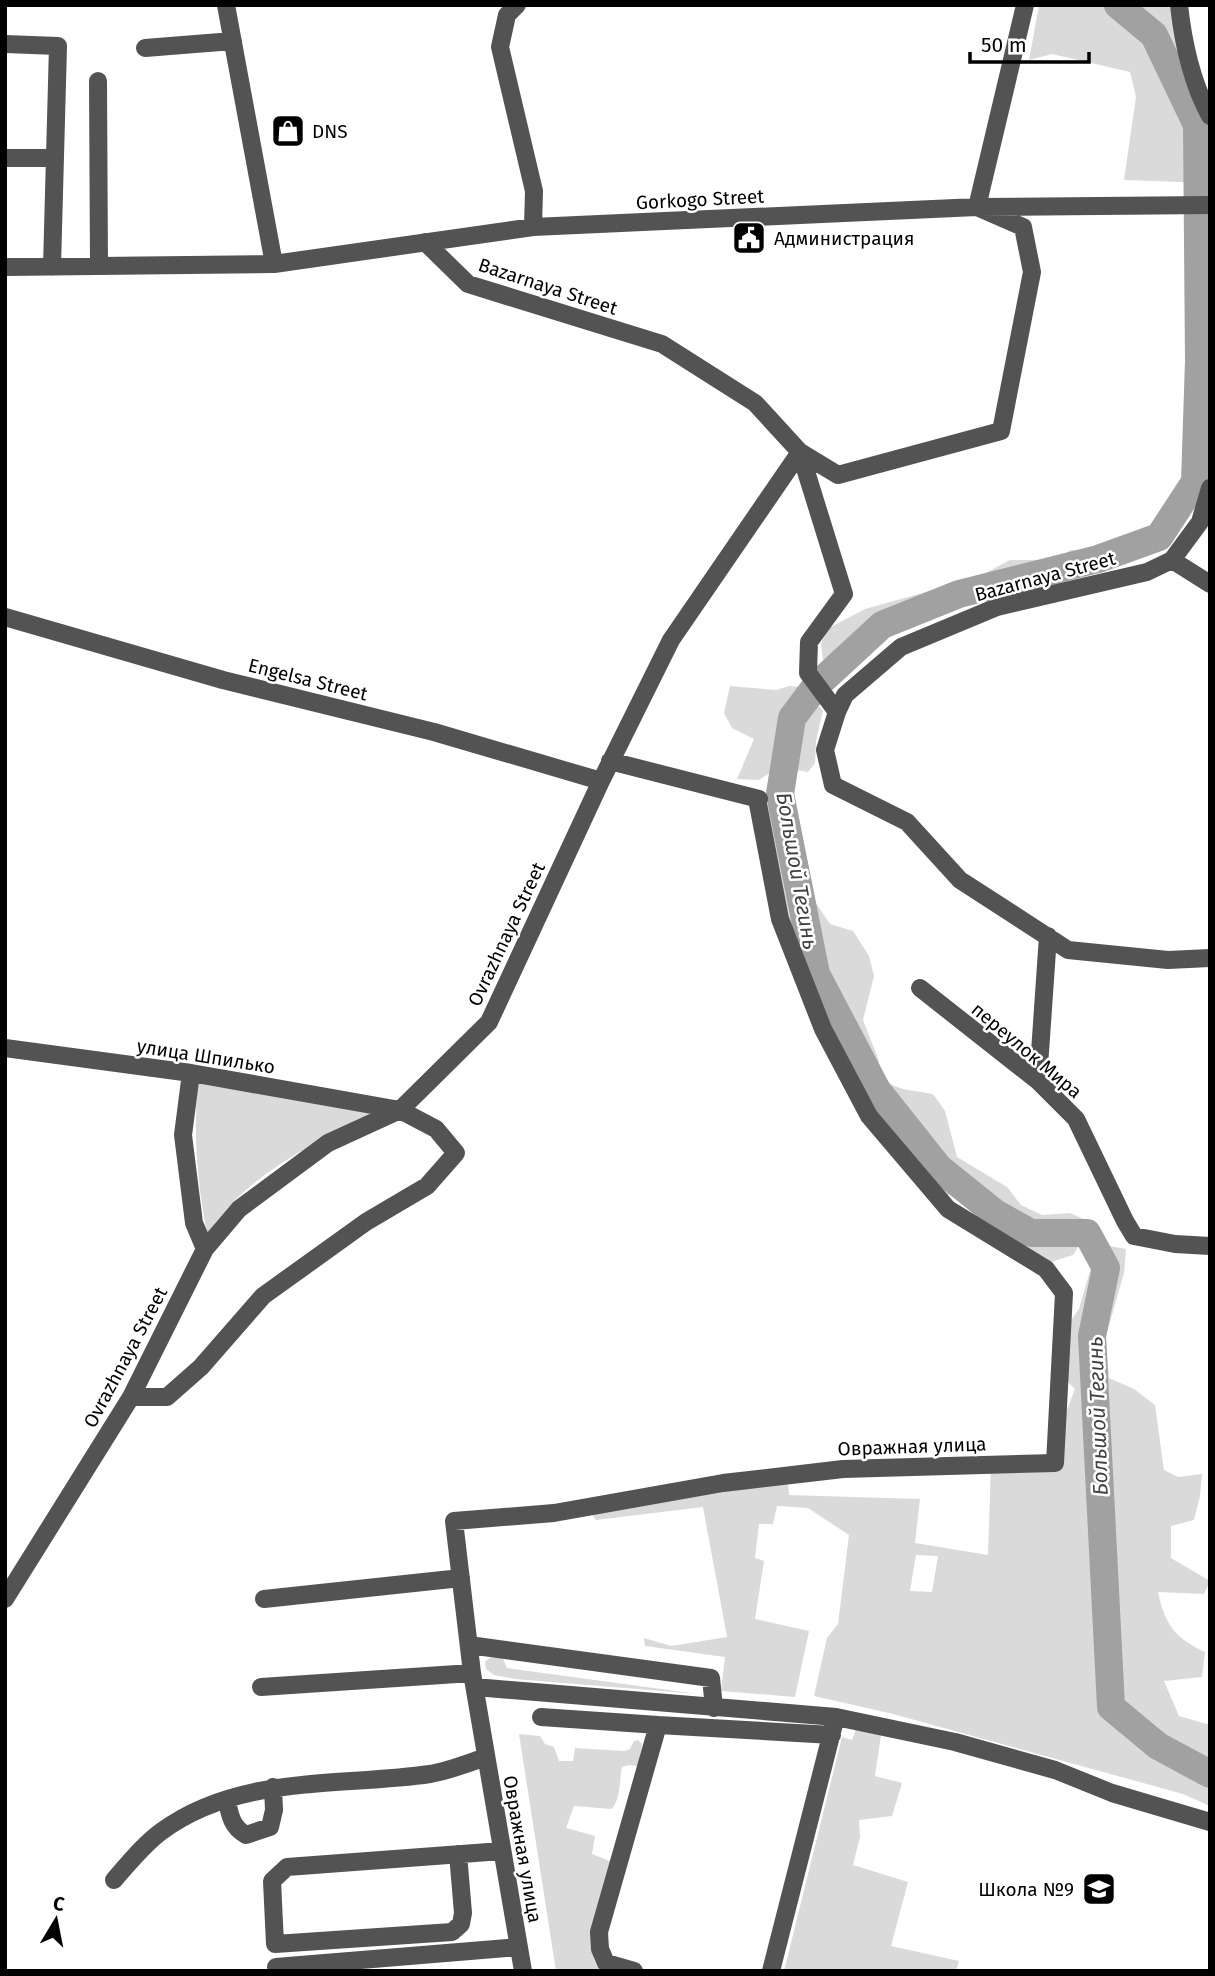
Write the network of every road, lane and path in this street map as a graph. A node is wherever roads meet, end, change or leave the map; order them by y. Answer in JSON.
{"nodes":[{"id":1,"x":226,"y":5,"type":"edge"},
{"id":2,"x":517,"y":5,"type":"edge"},
{"id":3,"x":1025,"y":5,"type":"edge"},
{"id":4,"x":1179,"y":5,"type":"edge"},
{"id":5,"x":233,"y":41,"type":"junction"},
{"id":6,"x":5,"y":44,"type":"edge"},
{"id":7,"x":145,"y":48,"type":"dead end"},
{"id":8,"x":98,"y":81,"type":"dead end"},
{"id":9,"x":1210,"y":116,"type":"edge"},
{"id":10,"x":5,"y":158,"type":"edge"},
{"id":11,"x":55,"y":158,"type":"junction"},
{"id":12,"x":1210,"y":205,"type":"edge"},
{"id":13,"x":977,"y":207,"type":"junction"},
{"id":14,"x":533,"y":227,"type":"junction"},
{"id":15,"x":425,"y":242,"type":"junction"},
{"id":16,"x":274,"y":264,"type":"junction"},
{"id":17,"x":99,"y":266,"type":"junction"},
{"id":18,"x":5,"y":267,"type":"edge"},
{"id":19,"x":52,"y":267,"type":"junction"},
{"id":20,"x":1001,"y":431,"type":"joint"},
{"id":21,"x":800,"y":452,"type":"junction"},
{"id":22,"x":1210,"y":488,"type":"edge"},
{"id":23,"x":1172,"y":561,"type":"junction"},
{"id":24,"x":1210,"y":584,"type":"edge"},
{"id":25,"x":5,"y":617,"type":"edge"},
{"id":26,"x":837,"y":711,"type":"junction"},
{"id":27,"x":610,"y":761,"type":"junction"},
{"id":28,"x":601,"y":781,"type":"junction"},
{"id":29,"x":1048,"y":936,"type":"junction"},
{"id":30,"x":1210,"y":958,"type":"edge"},
{"id":31,"x":920,"y":988,"type":"dead end"},
{"id":32,"x":5,"y":1048,"type":"edge"},
{"id":33,"x":191,"y":1073,"type":"junction"},
{"id":34,"x":1038,"y":1081,"type":"junction"},
{"id":35,"x":400,"y":1110,"type":"junction"},
{"id":36,"x":1210,"y":1246,"type":"edge"},
{"id":37,"x":205,"y":1249,"type":"junction"},
{"id":38,"x":131,"y":1397,"type":"junction"},
{"id":39,"x":461,"y":1578,"type":"junction"},
{"id":40,"x":5,"y":1599,"type":"edge"},
{"id":41,"x":264,"y":1599,"type":"dead end"},
{"id":42,"x":469,"y":1645,"type":"junction"},
{"id":43,"x":473,"y":1680,"type":"junction"},
{"id":44,"x":261,"y":1687,"type":"dead end"},
{"id":45,"x":715,"y":1708,"type":"junction"},
{"id":46,"x":541,"y":1717,"type":"dead end"},
{"id":47,"x":658,"y":1725,"type":"junction"},
{"id":48,"x":834,"y":1726,"type":"junction"},
{"id":49,"x":486,"y":1757,"type":"junction"},
{"id":50,"x":273,"y":1787,"type":"junction"},
{"id":51,"x":226,"y":1801,"type":"junction"},
{"id":52,"x":1210,"y":1822,"type":"edge"},
{"id":53,"x":502,"y":1852,"type":"junction"},
{"id":54,"x":458,"y":1854,"type":"junction"},
{"id":55,"x":114,"y":1880,"type":"dead end"},
{"id":56,"x":519,"y":1947,"type":"junction"},
{"id":57,"x":276,"y":1967,"type":"dead end"},
{"id":58,"x":523,"y":1971,"type":"edge"},
{"id":59,"x":634,"y":1971,"type":"edge"},
{"id":60,"x":771,"y":1971,"type":"edge"}],
"edges":[{"from":1,"to":5,"type":"street"},
{"from":2,"to":14,"type":"street"},
{"from":3,"to":13,"type":"street"},
{"from":4,"to":9,"type":"street"},
{"from":5,"to":7,"type":"street"},
{"from":5,"to":16,"type":"street"},
{"from":6,"to":11,"type":"street"},
{"from":8,"to":17,"type":"street"},
{"from":10,"to":11,"type":"street"},
{"from":11,"to":19,"type":"street"},
{"from":12,"to":13,"type":"street","name":"Gorkogo Street"},
{"from":13,"to":14,"type":"street","name":"Gorkogo Street"},
{"from":13,"to":20,"type":"street","name":"Gorkogo Street"},
{"from":14,"to":15,"type":"street","name":"Gorkogo Street"},
{"from":15,"to":16,"type":"street"},
{"from":15,"to":21,"type":"street","name":"Bazarnaya Street"},
{"from":16,"to":17,"type":"street"},
{"from":17,"to":19,"type":"street"},
{"from":18,"to":19,"type":"street"},
{"from":20,"to":21,"type":"street","name":"Bazarnaya Street"},
{"from":21,"to":26,"type":"street"},
{"from":21,"to":27,"type":"street","name":"Ovrazhnaya Street"},
{"from":22,"to":23,"type":"street"},
{"from":23,"to":24,"type":"street"},
{"from":23,"to":26,"type":"street","name":"Bazarnaya Street"},
{"from":25,"to":28,"type":"street","name":"Engelsa Street"},
{"from":26,"to":29,"type":"street","name":"Bazarnaya Street"},
{"from":27,"to":28,"type":"street","name":"Ovrazhnaya Street"},
{"from":27,"to":39,"type":"street","name":"Овражная улица"},
{"from":28,"to":35,"type":"street","name":"Ovrazhnaya Street"},
{"from":29,"to":30,"type":"street","name":"Bazarnaya Street"},
{"from":29,"to":34,"type":"street"},
{"from":31,"to":34,"type":"street","name":"переулок Мира"},
{"from":32,"to":33,"type":"street","name":"улица Шпилько"},
{"from":33,"to":35,"type":"street","name":"улица Шпилько"},
{"from":33,"to":37,"type":"street"},
{"from":34,"to":36,"type":"street","name":"переулок Мира"},
{"from":35,"to":37,"type":"street","name":"Ovrazhnaya Street"},
{"from":35,"to":38,"type":"street","name":"улица Шпилько"},
{"from":37,"to":38,"type":"street","name":"Ovrazhnaya Street"},
{"from":38,"to":40,"type":"street","name":"Ovrazhnaya Street"},
{"from":39,"to":41,"type":"street"},
{"from":39,"to":42,"type":"street","name":"Овражная улица"},
{"from":42,"to":43,"type":"street","name":"Овражная улица"},
{"from":42,"to":45,"type":"street"},
{"from":43,"to":44,"type":"street"},
{"from":43,"to":45,"type":"street"},
{"from":43,"to":49,"type":"street","name":"Овражная улица"},
{"from":45,"to":48,"type":"street"},
{"from":46,"to":47,"type":"street"},
{"from":47,"to":48,"type":"street"},
{"from":47,"to":59,"type":"street"},
{"from":48,"to":52,"type":"street"},
{"from":48,"to":60,"type":"street"},
{"from":49,"to":50,"type":"street"},
{"from":49,"to":53,"type":"street","name":"Овражная улица"},
{"from":50,"to":51,"type":"street"},
{"from":50,"to":51,"type":"street"},
{"from":51,"to":55,"type":"street"},
{"from":53,"to":54,"type":"street"},
{"from":53,"to":56,"type":"street","name":"Овражная улица"},
{"from":54,"to":54,"type":"street"},
{"from":56,"to":57,"type":"street"},
{"from":56,"to":58,"type":"street","name":"Овражная улица"}]}
